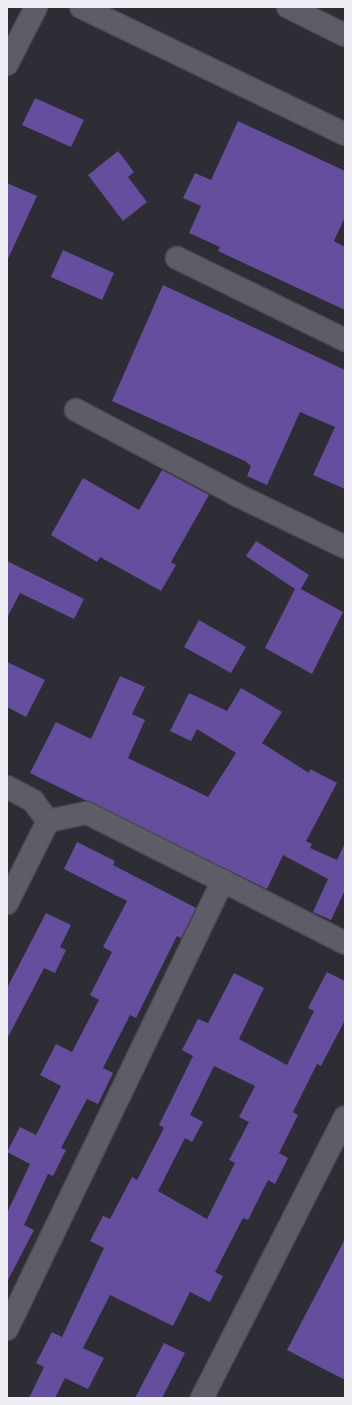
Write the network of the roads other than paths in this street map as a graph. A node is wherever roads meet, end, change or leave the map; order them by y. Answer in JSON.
{"nodes":[{"id":1,"x":36,"y":7,"type":"edge"},
{"id":2,"x":81,"y":7,"type":"edge"},
{"id":3,"x":288,"y":7,"type":"edge"},
{"id":4,"x":345,"y":35,"type":"edge"},
{"id":5,"x":7,"y":64,"type":"edge"},
{"id":6,"x":345,"y":134,"type":"edge"},
{"id":7,"x":177,"y":258,"type":"dead end"},
{"id":8,"x":345,"y":340,"type":"edge"},
{"id":9,"x":76,"y":410,"type":"dead end"},
{"id":10,"x":345,"y":547,"type":"edge"},
{"id":11,"x":7,"y":787,"type":"edge"},
{"id":12,"x":48,"y":821,"type":"junction"},
{"id":13,"x":223,"y":881,"type":"junction"},
{"id":14,"x":7,"y":903,"type":"edge"},
{"id":15,"x":345,"y":943,"type":"edge"},
{"id":16,"x":345,"y":1117,"type":"edge"},
{"id":17,"x":7,"y":1329,"type":"edge"},
{"id":18,"x":202,"y":1398,"type":"edge"}],
"edges":[{"from":1,"to":5,"type":"street"},
{"from":2,"to":6,"type":"street"},
{"from":3,"to":4,"type":"street"},
{"from":7,"to":8,"type":"street"},
{"from":9,"to":10,"type":"street"},
{"from":11,"to":12,"type":"street"},
{"from":12,"to":13,"type":"street"},
{"from":12,"to":14,"type":"street"},
{"from":13,"to":15,"type":"street"},
{"from":13,"to":17,"type":"street"},
{"from":16,"to":18,"type":"street"}]}
